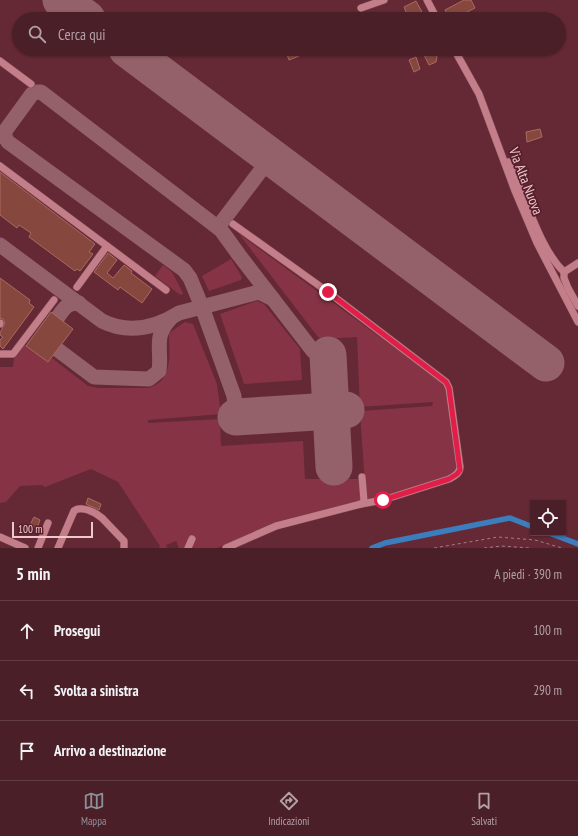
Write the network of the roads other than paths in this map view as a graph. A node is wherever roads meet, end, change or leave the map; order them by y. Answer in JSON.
{"nodes":[{"id":1,"x":384,"y":0,"type":"edge"},
{"id":2,"x":427,"y":0,"type":"edge"},
{"id":3,"x":361,"y":8,"type":"dead end"},
{"id":4,"x":433,"y":12,"type":"edge"},
{"id":5,"x":458,"y":56,"type":"edge"},
{"id":6,"x":0,"y":61,"type":"edge"},
{"id":7,"x":31,"y":84,"type":"dead end"},
{"id":8,"x":502,"y":155,"type":"junction"},
{"id":9,"x":0,"y":166,"type":"edge"},
{"id":10,"x":233,"y":224,"type":"dead end"},
{"id":11,"x":108,"y":246,"type":"junction"},
{"id":12,"x":578,"y":263,"type":"edge"},
{"id":13,"x":564,"y":272,"type":"junction"},
{"id":14,"x":77,"y":287,"type":"dead end"},
{"id":15,"x":166,"y":290,"type":"dead end"},
{"id":16,"x":54,"y":300,"type":"dead end"},
{"id":17,"x":578,"y":306,"type":"edge"},
{"id":18,"x":578,"y":322,"type":"edge"},
{"id":19,"x":0,"y":354,"type":"edge"},
{"id":20,"x":362,"y":477,"type":"dead end"},
{"id":21,"x":361,"y":504,"type":"junction"},
{"id":22,"x":48,"y":523,"type":"dead end"},
{"id":23,"x":0,"y":537,"type":"edge"},
{"id":24,"x":192,"y":539,"type":"dead end"},
{"id":25,"x":26,"y":548,"type":"edge"},
{"id":26,"x":38,"y":548,"type":"edge"},
{"id":27,"x":58,"y":548,"type":"edge"},
{"id":28,"x":124,"y":548,"type":"edge"},
{"id":29,"x":188,"y":548,"type":"edge"},
{"id":30,"x":226,"y":548,"type":"edge"}],
"edges":[{"from":1,"to":3,"type":"street"},
{"from":2,"to":4,"type":"street"},
{"from":5,"to":8,"type":"street","name":"Via Alta Nuova"},
{"from":6,"to":7,"type":"street"},
{"from":8,"to":13,"type":"street"},
{"from":8,"to":18,"type":"street","name":"Via Alta Nuova"},
{"from":9,"to":11,"type":"street"},
{"from":10,"to":21,"type":"street"},
{"from":11,"to":14,"type":"street"},
{"from":11,"to":15,"type":"street"},
{"from":12,"to":13,"type":"street"},
{"from":13,"to":17,"type":"street"},
{"from":16,"to":19,"type":"street"},
{"from":20,"to":21,"type":"street"},
{"from":21,"to":30,"type":"street"},
{"from":22,"to":26,"type":"street"},
{"from":23,"to":25,"type":"street"},
{"from":24,"to":29,"type":"street"},
{"from":27,"to":28,"type":"street"}]}
